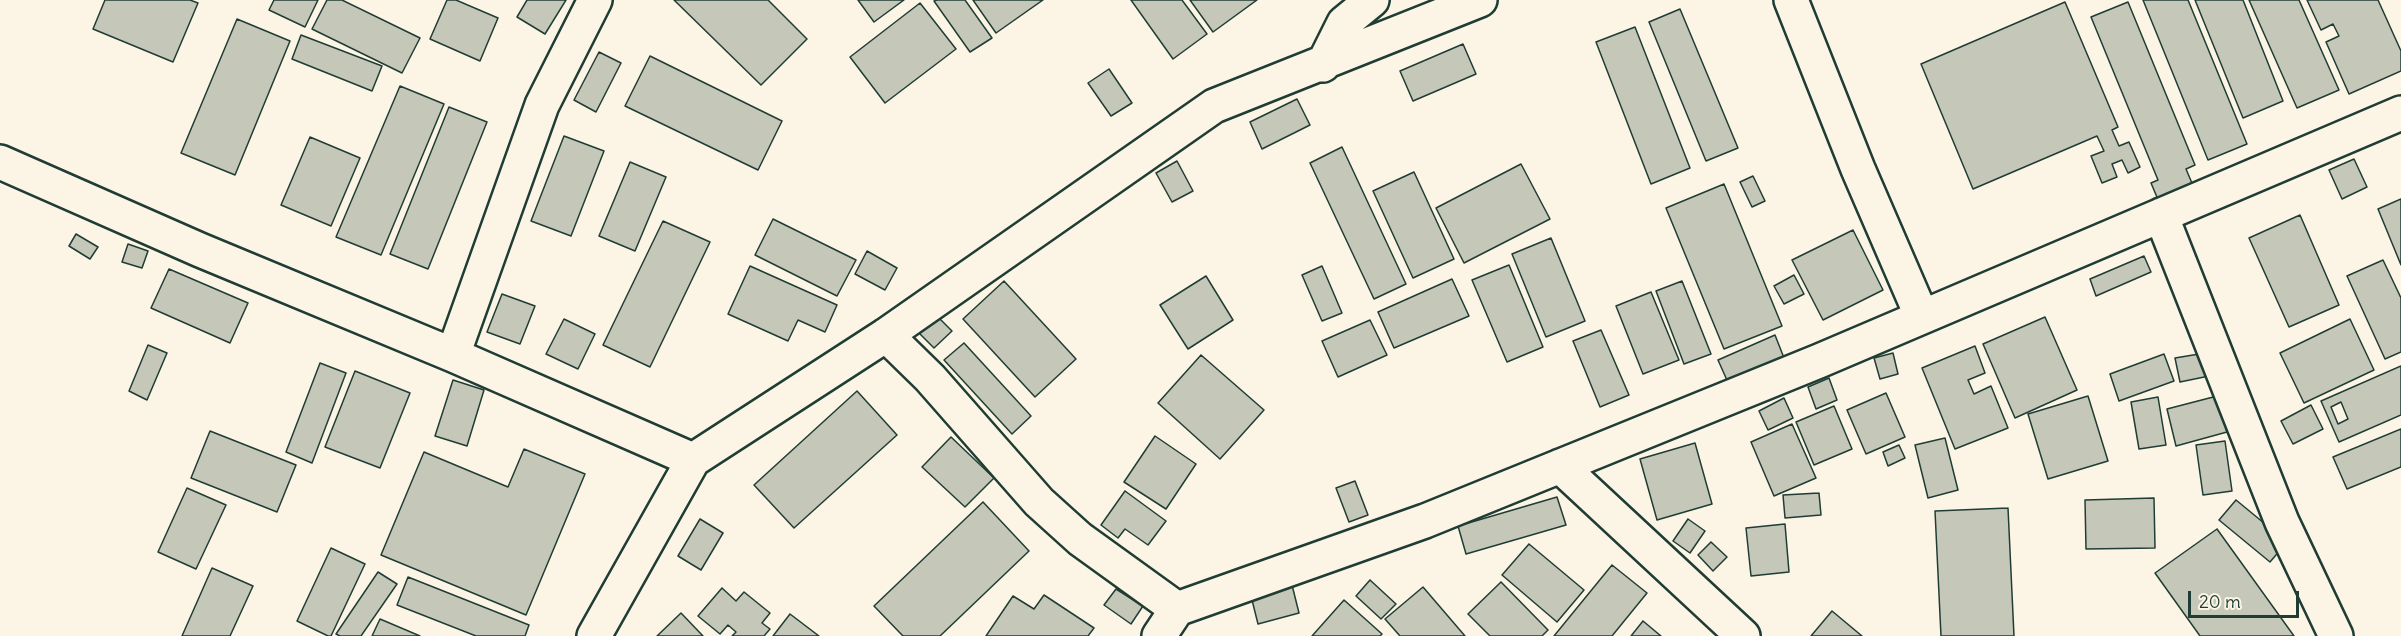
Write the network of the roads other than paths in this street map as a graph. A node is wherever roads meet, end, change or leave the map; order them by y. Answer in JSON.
{"nodes":[{"id":1,"x":595,"y":0,"type":"edge"},
{"id":2,"x":1372,"y":0,"type":"edge"},
{"id":3,"x":1480,"y":0,"type":"edge"},
{"id":4,"x":1791,"y":0,"type":"edge"},
{"id":5,"x":1323,"y":65,"type":"junction"},
{"id":6,"x":2401,"y":112,"type":"edge"},
{"id":7,"x":0,"y":162,"type":"edge"},
{"id":8,"x":2161,"y":215,"type":"junction"},
{"id":9,"x":1922,"y":317,"type":"junction"},
{"id":10,"x":886,"y":335,"type":"junction"},
{"id":11,"x":453,"y":355,"type":"junction"},
{"id":12,"x":693,"y":460,"type":"junction"},
{"id":13,"x":1560,"y":466,"type":"junction"},
{"id":14,"x":1177,"y":609,"type":"junction"},
{"id":15,"x":594,"y":636,"type":"edge"},
{"id":16,"x":1160,"y":636,"type":"edge"},
{"id":17,"x":1743,"y":636,"type":"edge"},
{"id":18,"x":2336,"y":636,"type":"edge"}],
"edges":[{"from":1,"to":11,"type":"street"},
{"from":2,"to":5,"type":"street"},
{"from":3,"to":5,"type":"street"},
{"from":4,"to":9,"type":"street"},
{"from":5,"to":10,"type":"street"},
{"from":6,"to":8,"type":"street"},
{"from":7,"to":11,"type":"street"},
{"from":8,"to":9,"type":"street"},
{"from":8,"to":18,"type":"street"},
{"from":9,"to":13,"type":"street"},
{"from":10,"to":12,"type":"street"},
{"from":10,"to":14,"type":"street"},
{"from":11,"to":12,"type":"street"},
{"from":12,"to":15,"type":"street"},
{"from":13,"to":14,"type":"street"},
{"from":13,"to":17,"type":"street"},
{"from":14,"to":16,"type":"street"}]}
